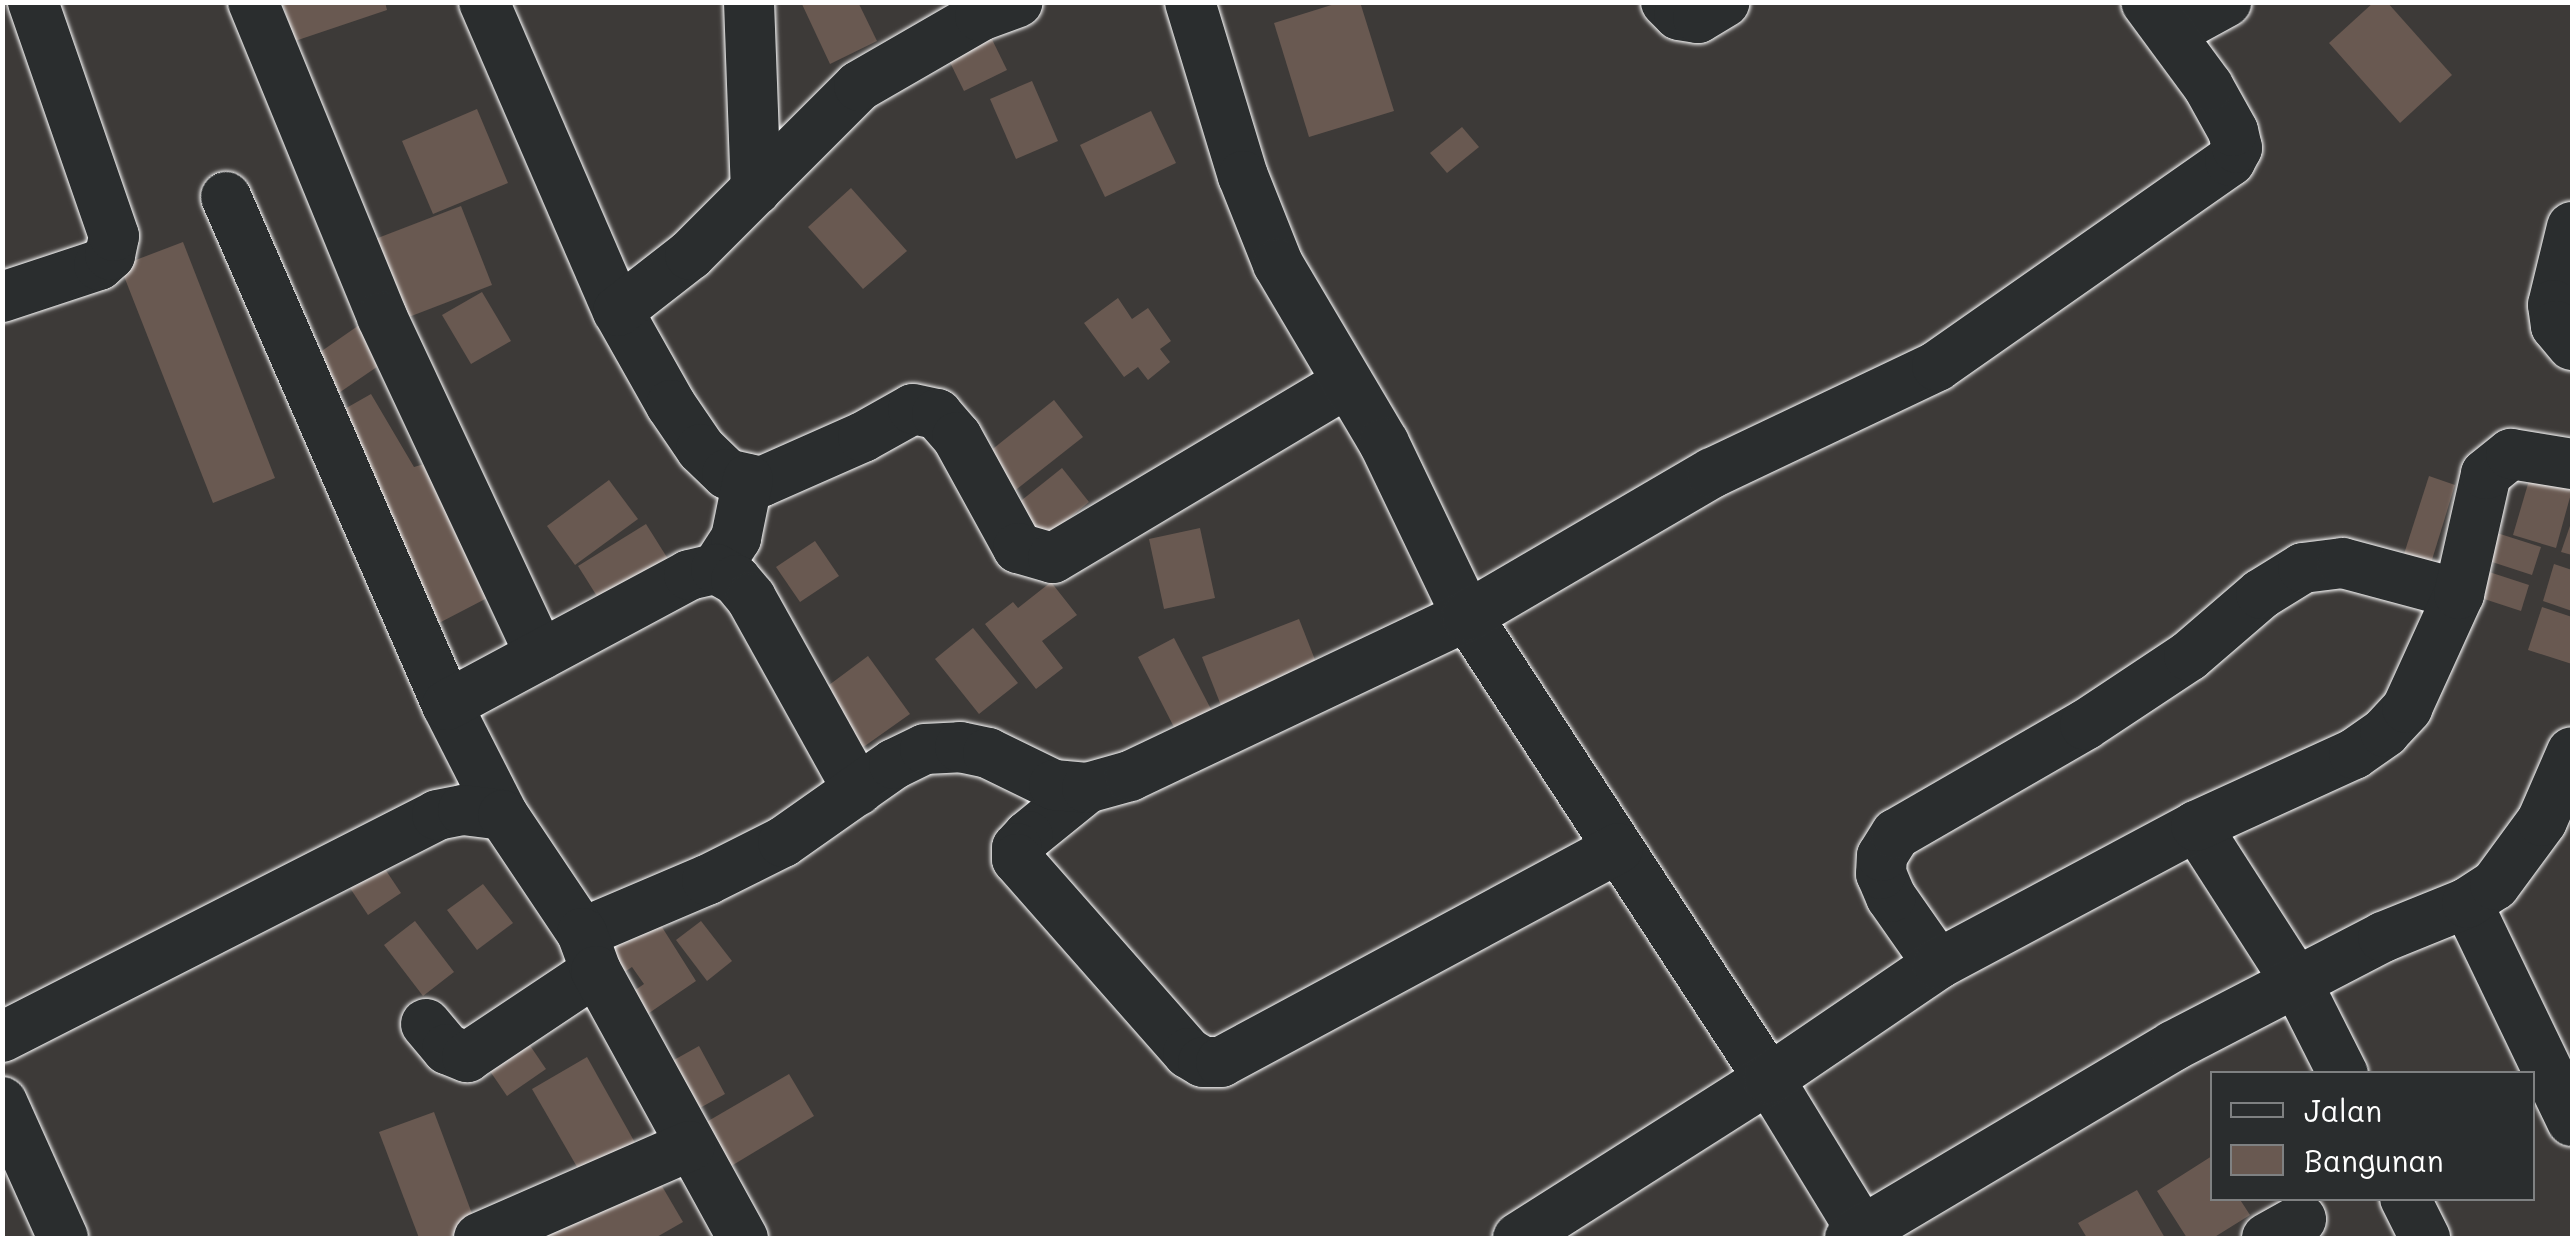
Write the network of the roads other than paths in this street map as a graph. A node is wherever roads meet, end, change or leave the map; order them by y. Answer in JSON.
{"nodes":[{"id":1,"x":33,"y":2,"type":"edge"},
{"id":2,"x":253,"y":2,"type":"edge"},
{"id":3,"x":484,"y":2,"type":"edge"},
{"id":4,"x":749,"y":2,"type":"edge"},
{"id":5,"x":1018,"y":2,"type":"edge"},
{"id":6,"x":1190,"y":2,"type":"edge"},
{"id":7,"x":1666,"y":2,"type":"edge"},
{"id":8,"x":1724,"y":2,"type":"edge"},
{"id":9,"x":2226,"y":2,"type":"edge"},
{"id":10,"x":2159,"y":18,"type":"edge"},
{"id":11,"x":756,"y":190,"type":"junction"},
{"id":12,"x":226,"y":197,"type":"dead end"},
{"id":13,"x":2572,"y":227,"type":"edge"},
{"id":14,"x":2,"y":297,"type":"edge"},
{"id":15,"x":618,"y":311,"type":"junction"},
{"id":16,"x":2572,"y":345,"type":"edge"},
{"id":17,"x":1346,"y":383,"type":"junction"},
{"id":18,"x":2572,"y":464,"type":"edge"},
{"id":19,"x":748,"y":479,"type":"junction"},
{"id":20,"x":716,"y":569,"type":"junction"},
{"id":21,"x":2458,"y":594,"type":"junction"},
{"id":22,"x":1467,"y":616,"type":"junction"},
{"id":23,"x":540,"y":655,"type":"junction"},
{"id":24,"x":447,"y":705,"type":"junction"},
{"id":25,"x":2572,"y":752,"type":"edge"},
{"id":26,"x":1087,"y":788,"type":"junction"},
{"id":27,"x":858,"y":790,"type":"junction"},
{"id":28,"x":503,"y":815,"type":"junction"},
{"id":29,"x":2196,"y":826,"type":"junction"},
{"id":30,"x":1618,"y":848,"type":"junction"},
{"id":31,"x":2467,"y":903,"type":"junction"},
{"id":32,"x":589,"y":952,"type":"junction"},
{"id":33,"x":1938,"y":964,"type":"junction"},
{"id":34,"x":2298,"y":984,"type":"junction"},
{"id":35,"x":426,"y":1024,"type":"dead end"},
{"id":36,"x":2,"y":1037,"type":"edge"},
{"id":37,"x":2341,"y":1071,"type":"edge"},
{"id":38,"x":1769,"y":1079,"type":"junction"},
{"id":39,"x":2,"y":1102,"type":"edge"},
{"id":40,"x":2572,"y":1121,"type":"edge"},
{"id":41,"x":690,"y":1146,"type":"junction"},
{"id":42,"x":2407,"y":1201,"type":"edge"},
{"id":43,"x":1859,"y":1236,"type":"edge"},
{"id":44,"x":62,"y":1238,"type":"edge"},
{"id":45,"x":479,"y":1238,"type":"edge"},
{"id":46,"x":743,"y":1238,"type":"edge"},
{"id":47,"x":1518,"y":1238,"type":"edge"},
{"id":48,"x":2425,"y":1238,"type":"edge"}],
"edges":[{"from":1,"to":14,"type":"street"},
{"from":2,"to":23,"type":"street"},
{"from":3,"to":15,"type":"street"},
{"from":4,"to":11,"type":"street"},
{"from":5,"to":11,"type":"street"},
{"from":6,"to":17,"type":"street"},
{"from":7,"to":8,"type":"street"},
{"from":9,"to":10,"type":"street"},
{"from":10,"to":22,"type":"street"},
{"from":11,"to":15,"type":"street"},
{"from":12,"to":24,"type":"street"},
{"from":13,"to":16,"type":"street"},
{"from":15,"to":19,"type":"street"},
{"from":17,"to":19,"type":"street"},
{"from":17,"to":22,"type":"street"},
{"from":18,"to":21,"type":"street"},
{"from":19,"to":20,"type":"street"},
{"from":20,"to":23,"type":"street"},
{"from":20,"to":27,"type":"street"},
{"from":21,"to":29,"type":"street"},
{"from":21,"to":33,"type":"street"},
{"from":22,"to":26,"type":"street"},
{"from":22,"to":30,"type":"street"},
{"from":23,"to":24,"type":"street"},
{"from":24,"to":28,"type":"street"},
{"from":25,"to":31,"type":"street"},
{"from":26,"to":27,"type":"street"},
{"from":26,"to":30,"type":"street"},
{"from":27,"to":32,"type":"street"},
{"from":28,"to":32,"type":"street"},
{"from":28,"to":36,"type":"street"},
{"from":29,"to":33,"type":"street"},
{"from":29,"to":34,"type":"street"},
{"from":30,"to":38,"type":"street"},
{"from":31,"to":34,"type":"street"},
{"from":31,"to":40,"type":"street"},
{"from":32,"to":35,"type":"street"},
{"from":32,"to":41,"type":"street"},
{"from":33,"to":38,"type":"street"},
{"from":34,"to":37,"type":"street"},
{"from":34,"to":43,"type":"street"},
{"from":38,"to":43,"type":"street"},
{"from":38,"to":47,"type":"street"},
{"from":39,"to":44,"type":"street"},
{"from":41,"to":45,"type":"street"},
{"from":41,"to":46,"type":"street"},
{"from":42,"to":48,"type":"street"}]}
